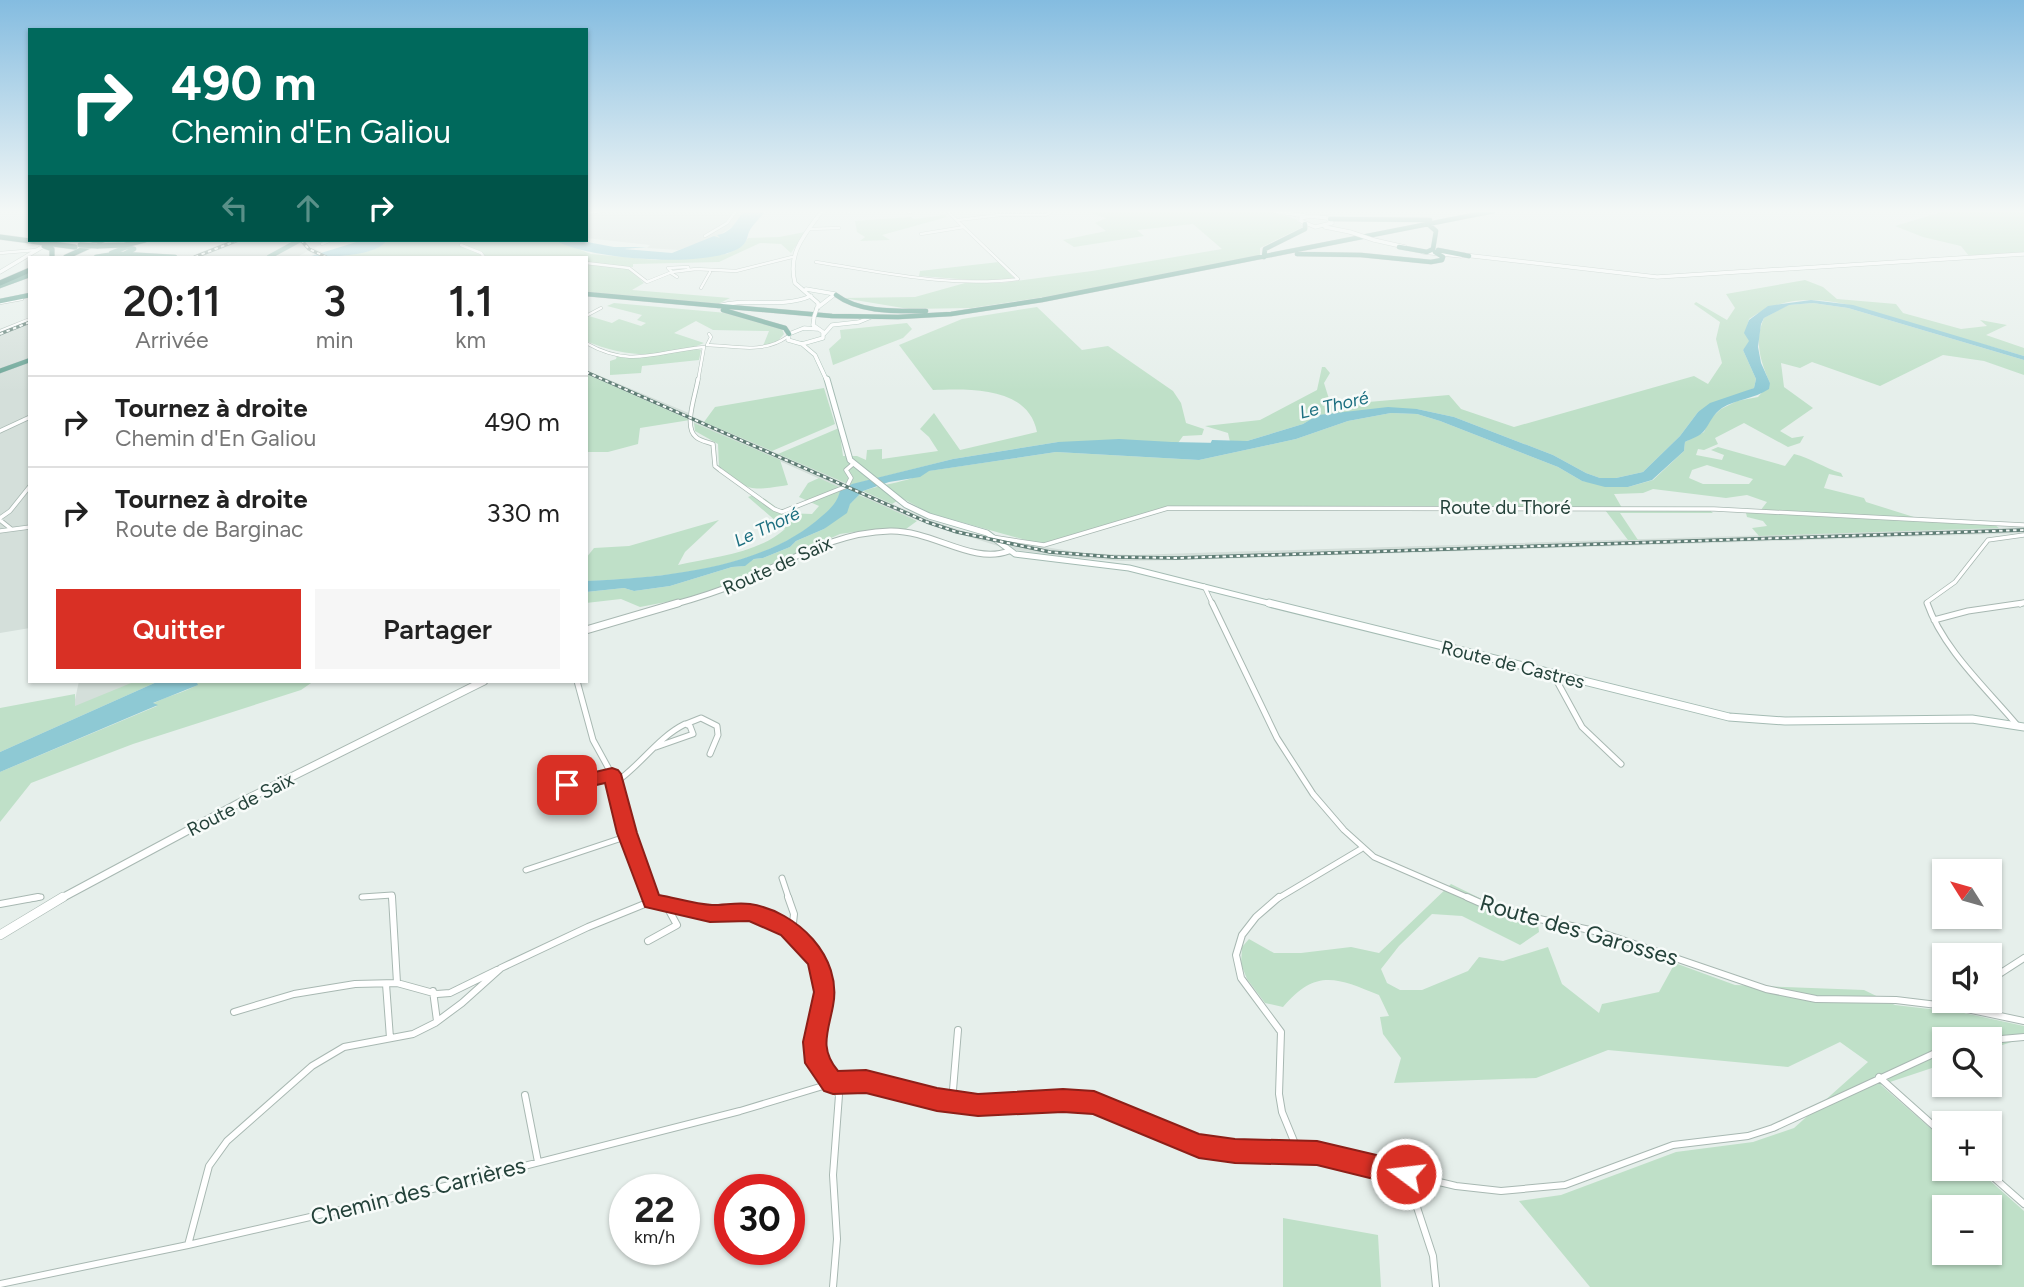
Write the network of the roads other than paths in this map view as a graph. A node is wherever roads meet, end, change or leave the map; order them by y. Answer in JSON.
{"nodes":[{"id":1,"x":633,"y":271,"type":"edge"},
{"id":2,"x":679,"y":271,"type":"edge"},
{"id":3,"x":701,"y":271,"type":"edge"},
{"id":4,"x":736,"y":271,"type":"edge"},
{"id":5,"x":792,"y":271,"type":"edge"},
{"id":6,"x":879,"y":271,"type":"edge"},
{"id":7,"x":1010,"y":271,"type":"edge"},
{"id":8,"x":1189,"y":271,"type":"edge"},
{"id":9,"x":1604,"y":271,"type":"edge"},
{"id":10,"x":1752,"y":271,"type":"edge"},
{"id":11,"x":671,"y":272,"type":"junction"},
{"id":12,"x":711,"y":272,"type":"junction"},
{"id":13,"x":28,"y":274,"type":"edge"},
{"id":14,"x":677,"y":277,"type":"dead end"},
{"id":15,"x":0,"y":285,"type":"edge"},
{"id":16,"x":701,"y":288,"type":"dead end"},
{"id":17,"x":801,"y":288,"type":"junction"},
{"id":18,"x":819,"y":291,"type":"junction"},
{"id":19,"x":588,"y":294,"type":"edge"},
{"id":20,"x":836,"y":295,"type":"junction"},
{"id":21,"x":28,"y":296,"type":"edge"},
{"id":22,"x":812,"y":297,"type":"junction"},
{"id":23,"x":657,"y":300,"type":"junction"},
{"id":24,"x":827,"y":300,"type":"junction"},
{"id":25,"x":0,"y":302,"type":"edge"},
{"id":26,"x":1031,"y":302,"type":"junction"},
{"id":27,"x":719,"y":306,"type":"junction"},
{"id":28,"x":601,"y":308,"type":"dead end"},
{"id":29,"x":818,"y":308,"type":"junction"},
{"id":30,"x":588,"y":315,"type":"edge"},
{"id":31,"x":871,"y":317,"type":"junction"},
{"id":32,"x":814,"y":318,"type":"junction"},
{"id":33,"x":28,"y":320,"type":"edge"},
{"id":34,"x":803,"y":328,"type":"junction"},
{"id":35,"x":817,"y":329,"type":"junction"},
{"id":36,"x":0,"y":331,"type":"edge"},
{"id":37,"x":709,"y":334,"type":"dead end"},
{"id":38,"x":824,"y":334,"type":"junction"},
{"id":39,"x":788,"y":336,"type":"junction"},
{"id":40,"x":817,"y":342,"type":"junction"},
{"id":41,"x":793,"y":343,"type":"junction"},
{"id":42,"x":588,"y":344,"type":"edge"},
{"id":43,"x":778,"y":344,"type":"junction"},
{"id":44,"x":802,"y":344,"type":"junction"},
{"id":45,"x":706,"y":346,"type":"junction"},
{"id":46,"x":815,"y":355,"type":"junction"},
{"id":47,"x":28,"y":360,"type":"edge"},
{"id":48,"x":0,"y":370,"type":"edge"},
{"id":49,"x":28,"y":418,"type":"edge"},
{"id":50,"x":0,"y":431,"type":"edge"},
{"id":51,"x":853,"y":464,"type":"junction"},
{"id":52,"x":28,"y":488,"type":"edge"},
{"id":53,"x":1,"y":525,"type":"edge"},
{"id":54,"x":2024,"y":525,"type":"edge"},
{"id":55,"x":28,"y":527,"type":"edge"},
{"id":56,"x":2024,"y":536,"type":"edge"},
{"id":57,"x":992,"y":537,"type":"junction"},
{"id":58,"x":0,"y":538,"type":"edge"},
{"id":59,"x":1009,"y":551,"type":"junction"},
{"id":60,"x":1203,"y":586,"type":"junction"},
{"id":61,"x":2024,"y":602,"type":"edge"},
{"id":62,"x":1934,"y":620,"type":"junction"},
{"id":63,"x":588,"y":629,"type":"edge"},
{"id":64,"x":1553,"y":674,"type":"junction"},
{"id":65,"x":480,"y":683,"type":"edge"},
{"id":66,"x":578,"y":683,"type":"edge"},
{"id":67,"x":685,"y":724,"type":"junction"},
{"id":68,"x":2021,"y":729,"type":"edge"},
{"id":69,"x":656,"y":747,"type":"junction"},
{"id":70,"x":710,"y":754,"type":"dead end"},
{"id":71,"x":1620,"y":764,"type":"dead end"},
{"id":72,"x":612,"y":774,"type":"junction"},
{"id":73,"x":616,"y":782,"type":"junction"},
{"id":74,"x":553,"y":789,"type":"dead end"},
{"id":75,"x":628,"y":836,"type":"junction"},
{"id":76,"x":1361,"y":849,"type":"junction"},
{"id":77,"x":526,"y":870,"type":"dead end"},
{"id":78,"x":782,"y":878,"type":"dead end"},
{"id":79,"x":41,"y":897,"type":"dead end"},
{"id":80,"x":362,"y":897,"type":"dead end"},
{"id":81,"x":652,"y":901,"type":"junction"},
{"id":82,"x":0,"y":904,"type":"edge"},
{"id":83,"x":666,"y":905,"type":"junction"},
{"id":84,"x":792,"y":933,"type":"junction"},
{"id":85,"x":0,"y":935,"type":"edge"},
{"id":86,"x":648,"y":941,"type":"dead end"},
{"id":87,"x":2024,"y":958,"type":"edge"},
{"id":88,"x":501,"y":968,"type":"junction"},
{"id":89,"x":2002,"y":973,"type":"edge"},
{"id":90,"x":397,"y":983,"type":"junction"},
{"id":91,"x":386,"y":984,"type":"junction"},
{"id":92,"x":433,"y":991,"type":"junction"},
{"id":93,"x":1932,"y":1004,"type":"edge"},
{"id":94,"x":234,"y":1012,"type":"dead end"},
{"id":95,"x":1986,"y":1013,"type":"edge"},
{"id":96,"x":437,"y":1021,"type":"junction"},
{"id":97,"x":2024,"y":1021,"type":"edge"},
{"id":98,"x":958,"y":1030,"type":"dead end"},
{"id":99,"x":390,"y":1038,"type":"junction"},
{"id":100,"x":2024,"y":1038,"type":"edge"},
{"id":101,"x":2002,"y":1039,"type":"edge"},
{"id":102,"x":1932,"y":1054,"type":"edge"},
{"id":103,"x":1879,"y":1077,"type":"junction"},
{"id":104,"x":833,"y":1083,"type":"junction"},
{"id":105,"x":525,"y":1095,"type":"dead end"},
{"id":106,"x":952,"y":1102,"type":"junction"},
{"id":107,"x":1932,"y":1124,"type":"edge"},
{"id":108,"x":1298,"y":1151,"type":"junction"},
{"id":109,"x":538,"y":1162,"type":"junction"},
{"id":110,"x":1406,"y":1174,"type":"junction"},
{"id":111,"x":1998,"y":1181,"type":"edge"},
{"id":112,"x":2024,"y":1204,"type":"edge"},
{"id":113,"x":188,"y":1245,"type":"junction"},
{"id":114,"x":0,"y":1284,"type":"edge"},
{"id":115,"x":833,"y":1287,"type":"edge"},
{"id":116,"x":1436,"y":1287,"type":"edge"}],
"edges":[{"from":1,"to":11,"type":"street"},
{"from":2,"to":11,"type":"street"},
{"from":3,"to":12,"type":"street"},
{"from":4,"to":12,"type":"street"},
{"from":5,"to":17,"type":"main road"},
{"from":6,"to":7,"type":"street"},
{"from":8,"to":26,"type":"main road"},
{"from":9,"to":10,"type":"main road"},
{"from":11,"to":14,"type":"street"},
{"from":12,"to":16,"type":"street"},
{"from":13,"to":15,"type":"highway"},
{"from":17,"to":18,"type":"main road"},
{"from":17,"to":22,"type":"main road"},
{"from":18,"to":20,"type":"main road"},
{"from":18,"to":22,"type":"main road"},
{"from":19,"to":23,"type":"main road"},
{"from":20,"to":24,"type":"main road"},
{"from":20,"to":26,"type":"main road"},
{"from":21,"to":25,"type":"main road"},
{"from":22,"to":24,"type":"main road"},
{"from":22,"to":27,"type":"main road"},
{"from":22,"to":29,"type":"main road"},
{"from":23,"to":27,"type":"main road"},
{"from":23,"to":39,"type":"main road"},
{"from":24,"to":29,"type":"main road"},
{"from":26,"to":31,"type":"main road"},
{"from":27,"to":31,"type":"main road"},
{"from":28,"to":30,"type":"street"},
{"from":29,"to":32,"type":"main road","bridge":true},
{"from":31,"to":38,"type":"main road"},
{"from":32,"to":34,"type":"main road"},
{"from":32,"to":35,"type":"main road"},
{"from":33,"to":36,"type":"street"},
{"from":34,"to":35,"type":"main road"},
{"from":34,"to":39,"type":"main road"},
{"from":35,"to":38,"type":"main road"},
{"from":37,"to":45,"type":"street"},
{"from":38,"to":40,"type":"main road"},
{"from":39,"to":41,"type":"main road"},
{"from":39,"to":43,"type":"street"},
{"from":40,"to":44,"type":"main road"},
{"from":40,"to":46,"type":"main road"},
{"from":41,"to":43,"type":"street"},
{"from":41,"to":44,"type":"main road"},
{"from":42,"to":45,"type":"street"},
{"from":43,"to":45,"type":"street"},
{"from":44,"to":46,"type":"main road"},
{"from":45,"to":51,"type":"street"},
{"from":46,"to":51,"type":"main road"},
{"from":47,"to":48,"type":"main road"},
{"from":49,"to":50,"type":"street"},
{"from":51,"to":57,"type":"main road"},
{"from":52,"to":53,"type":"street"},
{"from":53,"to":55,"type":"street"},
{"from":53,"to":58,"type":"street"},
{"from":54,"to":57,"type":"street","name":"Route du Thoré"},
{"from":56,"to":62,"type":"street"},
{"from":57,"to":59,"type":"main road"},
{"from":59,"to":60,"type":"main road","name":"Route de Castres"},
{"from":59,"to":63,"type":"main road","name":"Route de Saïx"},
{"from":60,"to":64,"type":"main road","name":"Route de Castres"},
{"from":60,"to":76,"type":"street","name":"Route des Garosses"},
{"from":61,"to":62,"type":"street"},
{"from":62,"to":68,"type":"street"},
{"from":64,"to":68,"type":"main road","name":"Route de Castres"},
{"from":64,"to":71,"type":"street"},
{"from":65,"to":85,"type":"main road","name":"Route de Saïx"},
{"from":66,"to":72,"type":"street"},
{"from":67,"to":69,"type":"street"},
{"from":67,"to":69,"type":"street"},
{"from":67,"to":70,"type":"street"},
{"from":69,"to":73,"type":"street"},
{"from":72,"to":73,"type":"street"},
{"from":72,"to":74,"type":"street"},
{"from":73,"to":75,"type":"street"},
{"from":75,"to":77,"type":"street"},
{"from":75,"to":81,"type":"street"},
{"from":76,"to":93,"type":"street","name":"Route des Garosses"},
{"from":76,"to":108,"type":"street"},
{"from":78,"to":84,"type":"street"},
{"from":79,"to":82,"type":"street"},
{"from":80,"to":90,"type":"street"},
{"from":81,"to":83,"type":"street"},
{"from":81,"to":88,"type":"street"},
{"from":83,"to":84,"type":"street"},
{"from":83,"to":86,"type":"street"},
{"from":84,"to":104,"type":"street"},
{"from":87,"to":89,"type":"street"},
{"from":88,"to":92,"type":"street"},
{"from":88,"to":96,"type":"street"},
{"from":90,"to":91,"type":"street"},
{"from":90,"to":92,"type":"street"},
{"from":91,"to":94,"type":"street"},
{"from":91,"to":99,"type":"street"},
{"from":92,"to":96,"type":"street"},
{"from":95,"to":97,"type":"street","name":"Route des Garosses"},
{"from":96,"to":99,"type":"street"},
{"from":98,"to":106,"type":"street"},
{"from":99,"to":113,"type":"street"},
{"from":100,"to":101,"type":"street"},
{"from":102,"to":103,"type":"street","name":"Chemin des Carrières"},
{"from":103,"to":107,"type":"street"},
{"from":103,"to":110,"type":"street","name":"Chemin des Carrières"},
{"from":104,"to":106,"type":"street","name":"Chemin des Carrières"},
{"from":104,"to":109,"type":"street","name":"Chemin des Carrières"},
{"from":104,"to":115,"type":"street"},
{"from":105,"to":109,"type":"street"},
{"from":106,"to":108,"type":"street","name":"Chemin des Carrières"},
{"from":108,"to":110,"type":"street","name":"Chemin des Carrières"},
{"from":109,"to":113,"type":"street","name":"Chemin des Carrières"},
{"from":110,"to":116,"type":"street"},
{"from":111,"to":112,"type":"street"},
{"from":113,"to":114,"type":"street","name":"Chemin des Carrières"}]}
